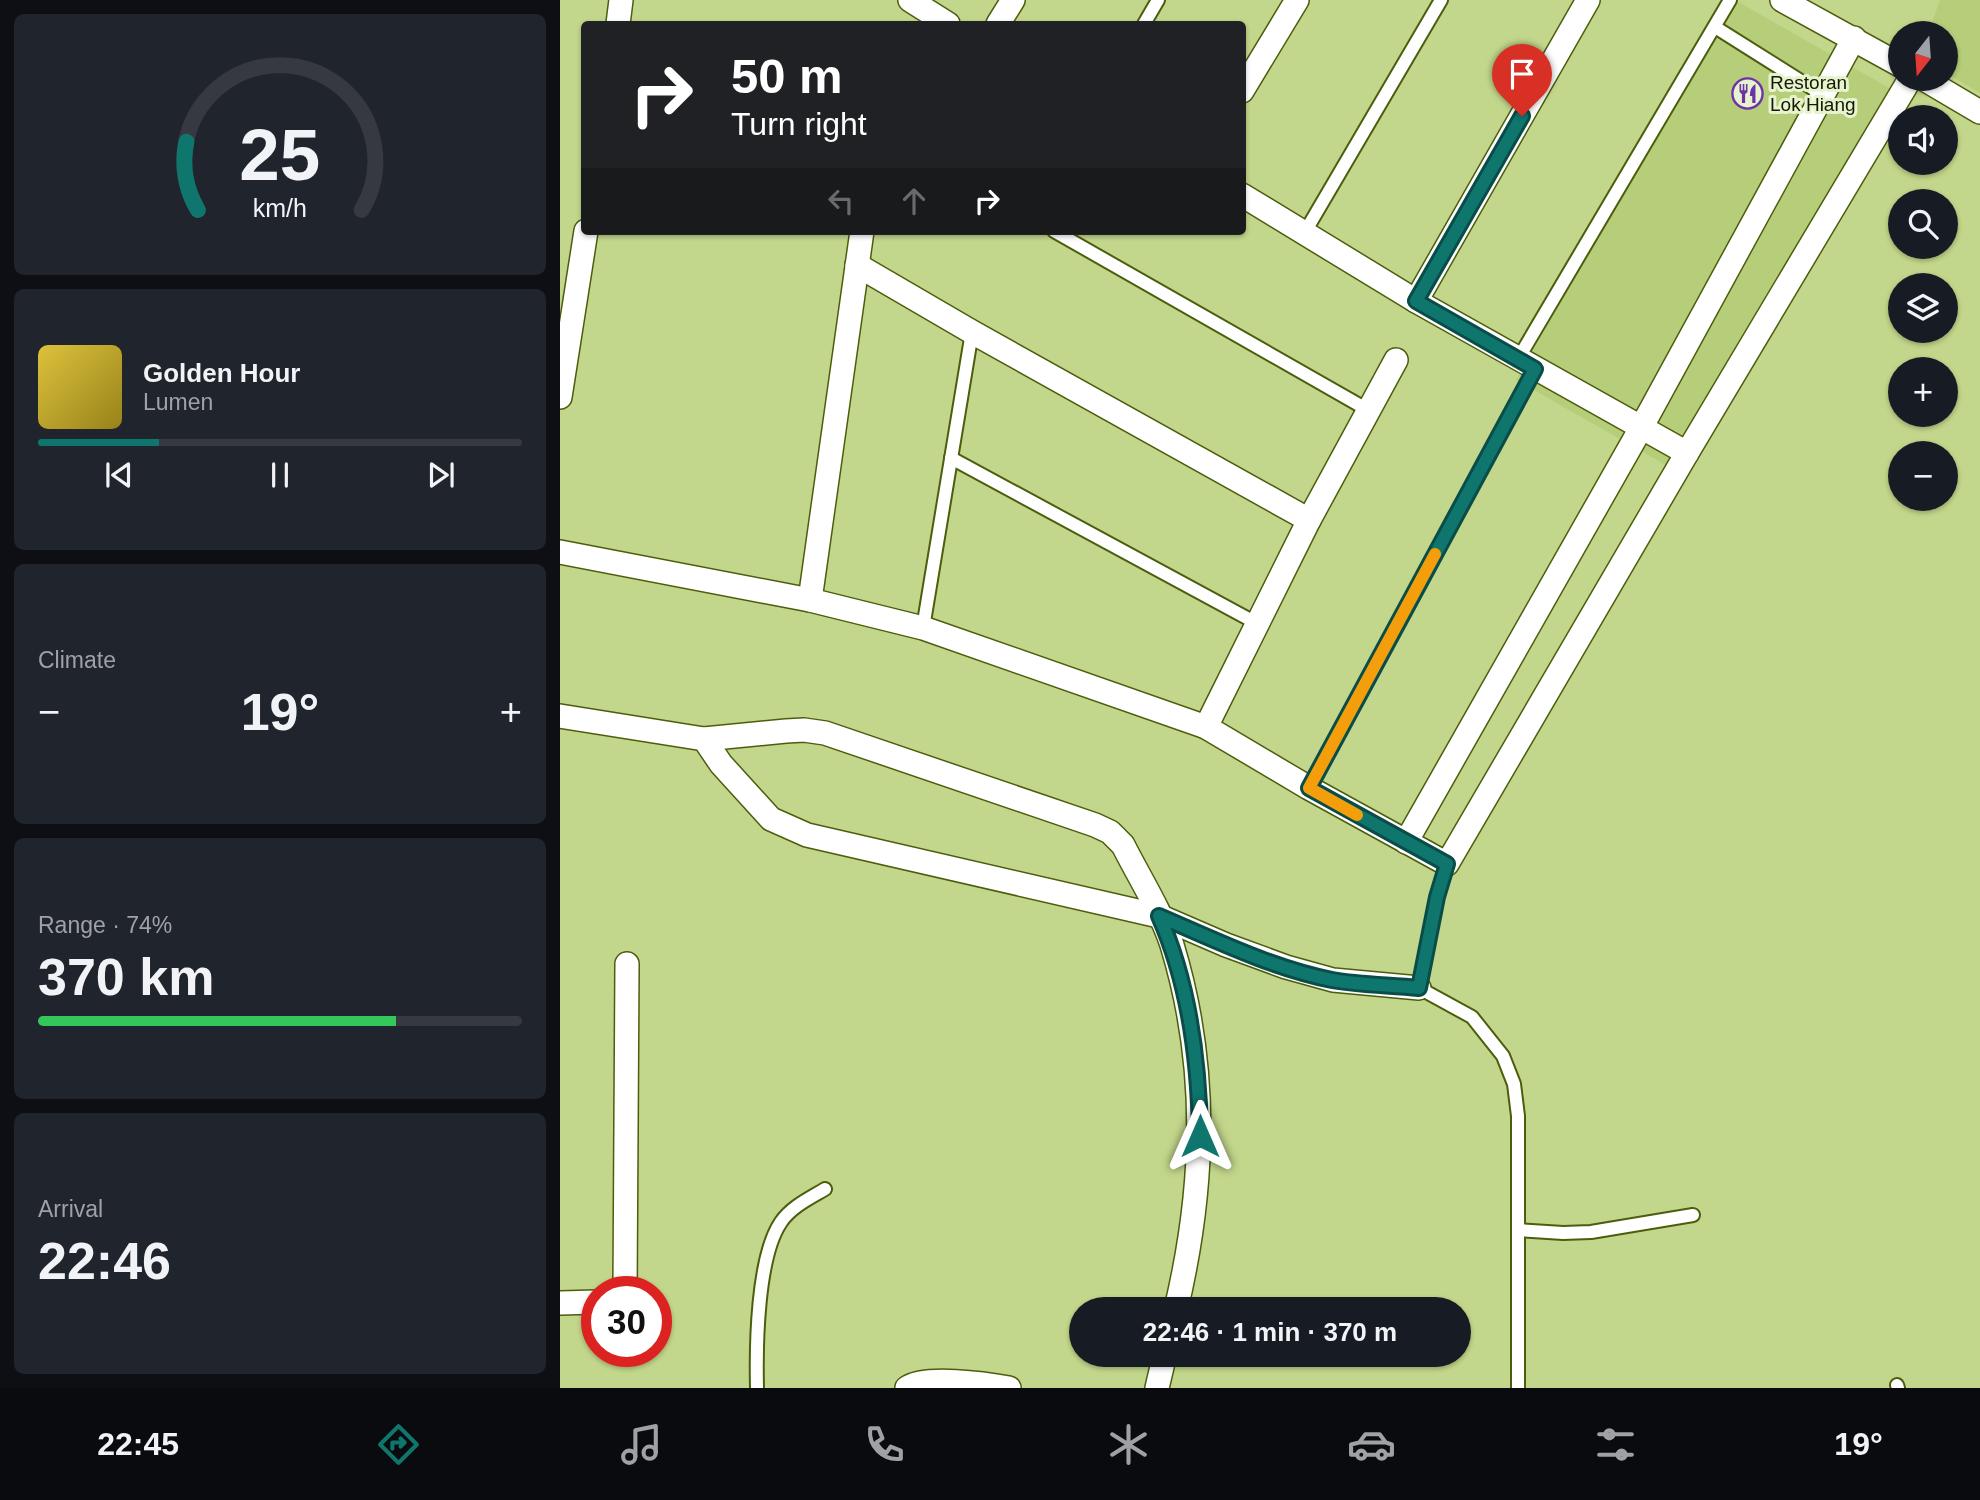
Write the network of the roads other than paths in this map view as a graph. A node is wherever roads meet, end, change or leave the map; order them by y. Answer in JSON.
{"nodes":[{"id":1,"x":621,"y":0,"type":"edge"},
{"id":2,"x":910,"y":0,"type":"edge"},
{"id":3,"x":1013,"y":0,"type":"edge"},
{"id":4,"x":1158,"y":0,"type":"edge"},
{"id":5,"x":1297,"y":0,"type":"edge"},
{"id":6,"x":1441,"y":0,"type":"edge"},
{"id":7,"x":1588,"y":0,"type":"edge"},
{"id":8,"x":1730,"y":0,"type":"edge"},
{"id":9,"x":1782,"y":0,"type":"edge"},
{"id":10,"x":618,"y":21,"type":"edge"},
{"id":11,"x":936,"y":21,"type":"edge"},
{"id":12,"x":1000,"y":21,"type":"edge"},
{"id":13,"x":1146,"y":21,"type":"edge"},
{"id":14,"x":1715,"y":27,"type":"junction"},
{"id":15,"x":1854,"y":38,"type":"junction"},
{"id":16,"x":1888,"y":58,"type":"edge"},
{"id":17,"x":1246,"y":83,"type":"edge"},
{"id":18,"x":1903,"y":91,"type":"edge"},
{"id":19,"x":1944,"y":91,"type":"edge"},
{"id":20,"x":1823,"y":94,"type":"junction"},
{"id":21,"x":1980,"y":112,"type":"edge"},
{"id":22,"x":1246,"y":197,"type":"edge"},
{"id":23,"x":1305,"y":232,"type":"junction"},
{"id":24,"x":585,"y":235,"type":"edge"},
{"id":25,"x":861,"y":235,"type":"edge"},
{"id":26,"x":1061,"y":235,"type":"edge"},
{"id":27,"x":857,"y":265,"type":"junction"},
{"id":28,"x":1416,"y":301,"type":"junction"},
{"id":29,"x":972,"y":332,"type":"junction"},
{"id":30,"x":1396,"y":360,"type":"dead end"},
{"id":31,"x":1527,"y":364,"type":"junction"},
{"id":32,"x":560,"y":397,"type":"edge"},
{"id":33,"x":1368,"y":410,"type":"junction"},
{"id":34,"x":1641,"y":428,"type":"junction"},
{"id":35,"x":1687,"y":453,"type":"junction"},
{"id":36,"x":951,"y":458,"type":"junction"},
{"id":37,"x":1309,"y":520,"type":"junction"},
{"id":38,"x":560,"y":552,"type":"edge"},
{"id":39,"x":810,"y":600,"type":"junction"},
{"id":40,"x":1258,"y":624,"type":"junction"},
{"id":41,"x":923,"y":628,"type":"junction"},
{"id":42,"x":560,"y":716,"type":"edge"},
{"id":43,"x":1206,"y":726,"type":"junction"},
{"id":44,"x":704,"y":739,"type":"junction"},
{"id":45,"x":1309,"y":788,"type":"junction"},
{"id":46,"x":1406,"y":842,"type":"junction"},
{"id":47,"x":1447,"y":864,"type":"junction"},
{"id":48,"x":1159,"y":916,"type":"junction"},
{"id":49,"x":627,"y":964,"type":"dead end"},
{"id":50,"x":1419,"y":988,"type":"junction"},
{"id":51,"x":825,"y":1189,"type":"dead end"},
{"id":52,"x":1693,"y":1215,"type":"dead end"},
{"id":53,"x":1518,"y":1230,"type":"junction"},
{"id":54,"x":625,"y":1276,"type":"edge"},
{"id":55,"x":1179,"y":1297,"type":"edge"},
{"id":56,"x":581,"y":1302,"type":"edge"},
{"id":57,"x":560,"y":1303,"type":"edge"},
{"id":58,"x":1162,"y":1367,"type":"edge"},
{"id":59,"x":757,"y":1388,"type":"edge"},
{"id":60,"x":907,"y":1388,"type":"edge"},
{"id":61,"x":1009,"y":1388,"type":"edge"},
{"id":62,"x":1157,"y":1388,"type":"edge"},
{"id":63,"x":1518,"y":1388,"type":"edge"}],
"edges":[{"from":1,"to":10,"type":"street"},
{"from":2,"to":11,"type":"street"},
{"from":3,"to":12,"type":"street"},
{"from":4,"to":13,"type":"lane"},
{"from":5,"to":17,"type":"street"},
{"from":6,"to":23,"type":"lane"},
{"from":7,"to":28,"type":"street"},
{"from":8,"to":14,"type":"lane"},
{"from":9,"to":15,"type":"street"},
{"from":14,"to":20,"type":"lane"},
{"from":14,"to":31,"type":"lane"},
{"from":15,"to":16,"type":"street"},
{"from":15,"to":20,"type":"street"},
{"from":18,"to":35,"type":"street"},
{"from":19,"to":21,"type":"street"},
{"from":20,"to":34,"type":"street"},
{"from":22,"to":23,"type":"street"},
{"from":23,"to":28,"type":"street"},
{"from":24,"to":32,"type":"street"},
{"from":25,"to":27,"type":"street"},
{"from":26,"to":33,"type":"lane"},
{"from":27,"to":29,"type":"street"},
{"from":27,"to":39,"type":"street"},
{"from":28,"to":31,"type":"street"},
{"from":29,"to":36,"type":"lane"},
{"from":29,"to":37,"type":"street"},
{"from":30,"to":33,"type":"street"},
{"from":31,"to":34,"type":"street"},
{"from":31,"to":45,"type":"lane"},
{"from":33,"to":37,"type":"street"},
{"from":34,"to":35,"type":"street"},
{"from":34,"to":46,"type":"street"},
{"from":35,"to":47,"type":"street"},
{"from":36,"to":40,"type":"lane"},
{"from":36,"to":41,"type":"lane"},
{"from":37,"to":40,"type":"street"},
{"from":38,"to":39,"type":"street"},
{"from":39,"to":41,"type":"street"},
{"from":40,"to":43,"type":"street"},
{"from":41,"to":43,"type":"street"},
{"from":42,"to":44,"type":"street"},
{"from":43,"to":45,"type":"street"},
{"from":44,"to":48,"type":"street"},
{"from":44,"to":48,"type":"street"},
{"from":45,"to":46,"type":"street"},
{"from":46,"to":47,"type":"street"},
{"from":47,"to":50,"type":"lane"},
{"from":48,"to":50,"type":"street"},
{"from":48,"to":55,"type":"street"},
{"from":49,"to":54,"type":"street"},
{"from":50,"to":53,"type":"lane"},
{"from":51,"to":59,"type":"lane"},
{"from":52,"to":53,"type":"lane"},
{"from":53,"to":63,"type":"lane"},
{"from":56,"to":57,"type":"street"},
{"from":58,"to":62,"type":"street"},
{"from":60,"to":61,"type":"street"}]}
